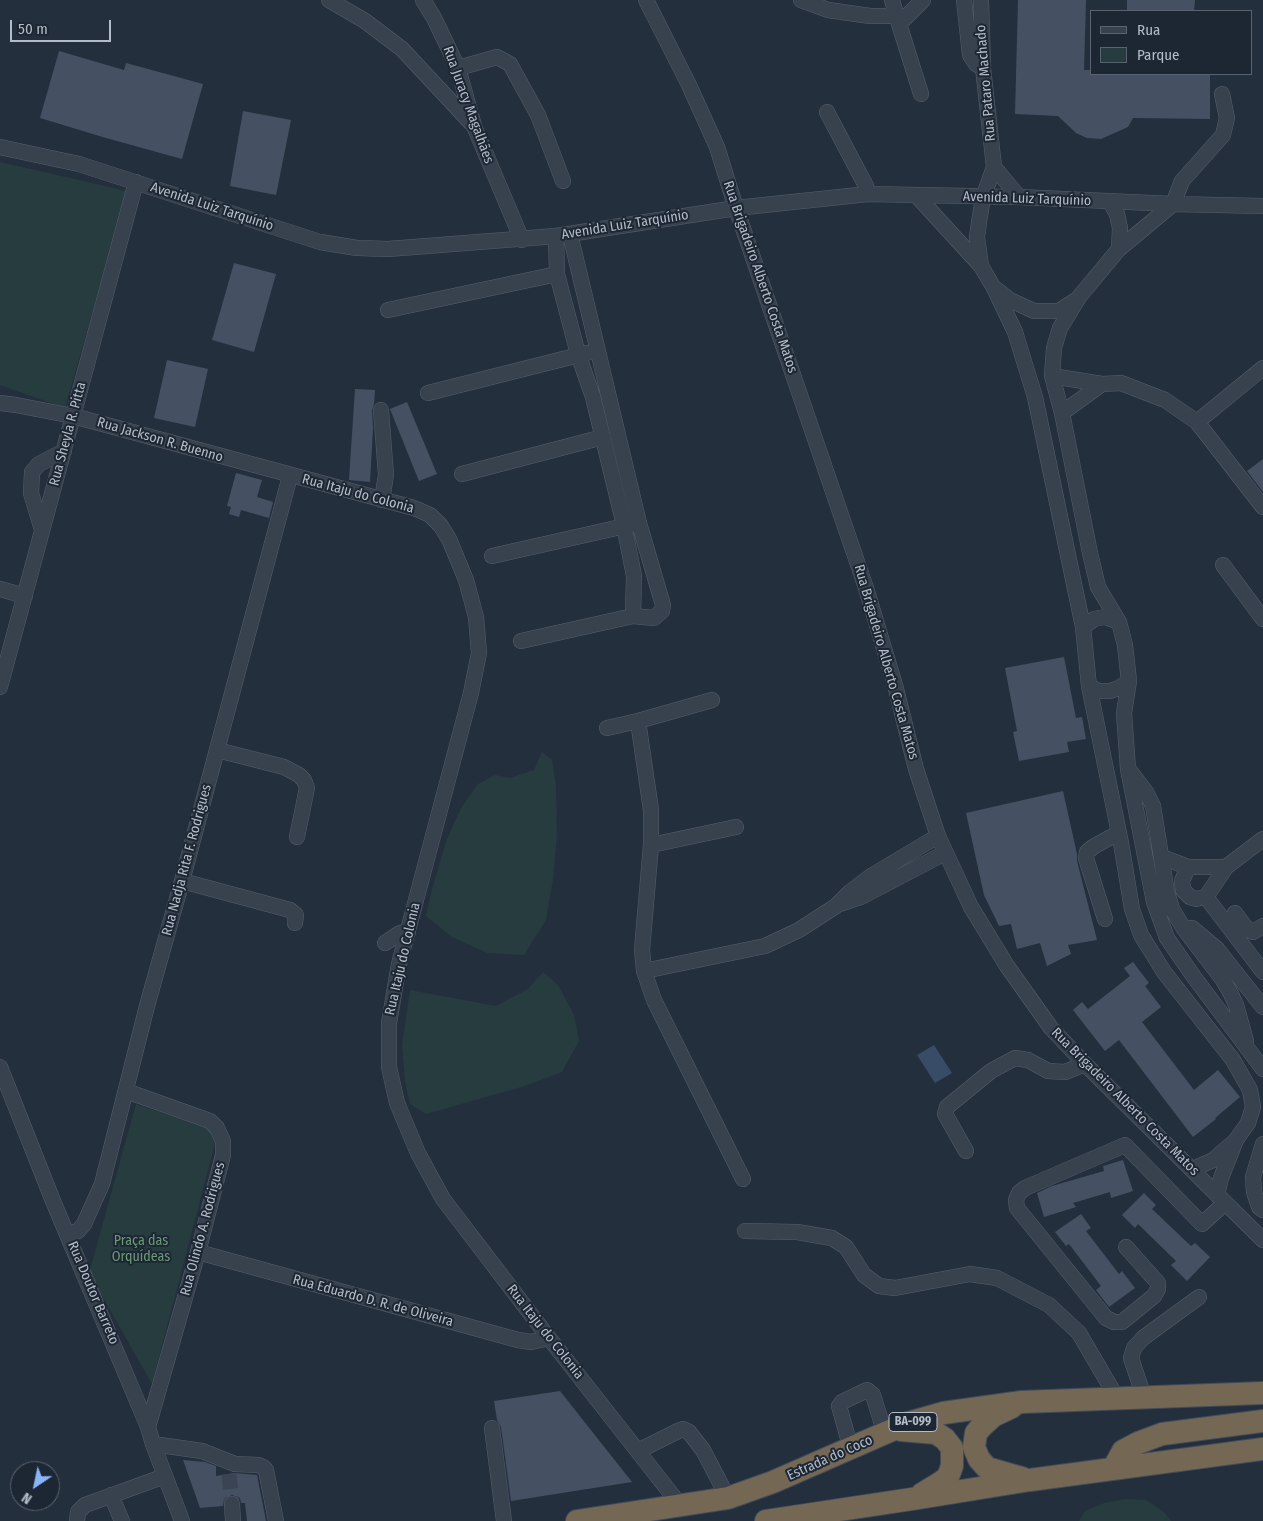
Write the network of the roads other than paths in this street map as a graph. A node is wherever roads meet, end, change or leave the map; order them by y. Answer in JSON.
{"nodes":[{"id":1,"x":329,"y":0,"type":"edge"},
{"id":2,"x":423,"y":0,"type":"edge"},
{"id":3,"x":646,"y":0,"type":"edge"},
{"id":4,"x":801,"y":0,"type":"edge"},
{"id":5,"x":892,"y":0,"type":"edge"},
{"id":6,"x":923,"y":0,"type":"edge"},
{"id":7,"x":964,"y":0,"type":"edge"},
{"id":8,"x":981,"y":0,"type":"edge"},
{"id":9,"x":898,"y":20,"type":"junction"},
{"id":10,"x":458,"y":68,"type":"junction"},
{"id":11,"x":983,"y":68,"type":"junction"},
{"id":12,"x":921,"y":94,"type":"dead end"},
{"id":13,"x":1222,"y":94,"type":"dead end"},
{"id":14,"x":827,"y":112,"type":"dead end"},
{"id":15,"x":474,"y":126,"type":"junction"},
{"id":16,"x":0,"y":147,"type":"edge"},
{"id":17,"x":994,"y":167,"type":"junction"},
{"id":18,"x":563,"y":181,"type":"dead end"},
{"id":19,"x":136,"y":182,"type":"junction"},
{"id":20,"x":868,"y":194,"type":"junction"},
{"id":21,"x":916,"y":195,"type":"junction"},
{"id":22,"x":1015,"y":197,"type":"junction"},
{"id":23,"x":983,"y":198,"type":"junction"},
{"id":24,"x":1110,"y":202,"type":"junction"},
{"id":25,"x":1173,"y":204,"type":"junction"},
{"id":26,"x":1263,"y":206,"type":"edge"},
{"id":27,"x":736,"y":208,"type":"junction"},
{"id":28,"x":978,"y":222,"type":"junction"},
{"id":29,"x":563,"y":235,"type":"junction"},
{"id":30,"x":522,"y":240,"type":"junction"},
{"id":31,"x":1119,"y":249,"type":"junction"},
{"id":32,"x":981,"y":266,"type":"junction"},
{"id":33,"x":556,"y":274,"type":"junction"},
{"id":34,"x":994,"y":288,"type":"junction"},
{"id":35,"x":1079,"y":297,"type":"junction"},
{"id":36,"x":586,"y":298,"type":"junction"},
{"id":37,"x":563,"y":299,"type":"junction"},
{"id":38,"x":388,"y":310,"type":"dead end"},
{"id":39,"x":599,"y":350,"type":"junction"},
{"id":40,"x":578,"y":354,"type":"junction"},
{"id":41,"x":1263,"y":368,"type":"edge"},
{"id":42,"x":1052,"y":376,"type":"junction"},
{"id":43,"x":1102,"y":384,"type":"junction"},
{"id":44,"x":608,"y":392,"type":"junction"},
{"id":45,"x":428,"y":393,"type":"dead end"},
{"id":46,"x":593,"y":397,"type":"junction"},
{"id":47,"x":0,"y":403,"type":"edge"},
{"id":48,"x":381,"y":410,"type":"dead end"},
{"id":49,"x":1062,"y":413,"type":"junction"},
{"id":50,"x":73,"y":416,"type":"junction"},
{"id":51,"x":1197,"y":422,"type":"junction"},
{"id":52,"x":604,"y":437,"type":"junction"},
{"id":53,"x":64,"y":451,"type":"junction"},
{"id":54,"x":462,"y":474,"type":"dead end"},
{"id":55,"x":290,"y":476,"type":"junction"},
{"id":56,"x":382,"y":500,"type":"junction"},
{"id":57,"x":1263,"y":507,"type":"edge"},
{"id":58,"x":632,"y":524,"type":"junction"},
{"id":59,"x":42,"y":531,"type":"junction"},
{"id":60,"x":492,"y":556,"type":"dead end"},
{"id":61,"x":1223,"y":565,"type":"dead end"},
{"id":62,"x":0,"y":590,"type":"edge"},
{"id":63,"x":25,"y":596,"type":"junction"},
{"id":64,"x":633,"y":616,"type":"junction"},
{"id":65,"x":1263,"y":619,"type":"edge"},
{"id":66,"x":1119,"y":622,"type":"junction"},
{"id":67,"x":1083,"y":627,"type":"junction"},
{"id":68,"x":521,"y":641,"type":"dead end"},
{"id":69,"x":1129,"y":681,"type":"junction"},
{"id":70,"x":1089,"y":686,"type":"junction"},
{"id":71,"x":0,"y":687,"type":"edge"},
{"id":72,"x":712,"y":700,"type":"dead end"},
{"id":73,"x":638,"y":721,"type":"junction"},
{"id":74,"x":607,"y":728,"type":"dead end"},
{"id":75,"x":217,"y":750,"type":"junction"},
{"id":76,"x":1128,"y":769,"type":"junction"},
{"id":77,"x":736,"y":826,"type":"dead end"},
{"id":78,"x":1118,"y":833,"type":"junction"},
{"id":79,"x":938,"y":836,"type":"junction"},
{"id":80,"x":297,"y":838,"type":"dead end"},
{"id":81,"x":1263,"y":839,"type":"edge"},
{"id":82,"x":651,"y":845,"type":"junction"},
{"id":83,"x":945,"y":852,"type":"junction"},
{"id":84,"x":1162,"y":857,"type":"junction"},
{"id":85,"x":1226,"y":866,"type":"junction"},
{"id":86,"x":1188,"y":867,"type":"junction"},
{"id":87,"x":182,"y":881,"type":"junction"},
{"id":88,"x":1190,"y":897,"type":"junction"},
{"id":89,"x":1206,"y":897,"type":"junction"},
{"id":90,"x":836,"y":906,"type":"junction"},
{"id":91,"x":1235,"y":914,"type":"dead end"},
{"id":92,"x":1105,"y":919,"type":"dead end"},
{"id":93,"x":295,"y":923,"type":"dead end"},
{"id":94,"x":1181,"y":924,"type":"junction"},
{"id":95,"x":1263,"y":926,"type":"edge"},
{"id":96,"x":408,"y":932,"type":"junction"},
{"id":97,"x":385,"y":943,"type":"dead end"},
{"id":98,"x":644,"y":971,"type":"junction"},
{"id":99,"x":1263,"y":972,"type":"edge"},
{"id":100,"x":1263,"y":1007,"type":"edge"},
{"id":101,"x":1248,"y":1049,"type":"junction"},
{"id":102,"x":1085,"y":1064,"type":"junction"},
{"id":103,"x":0,"y":1067,"type":"edge"},
{"id":104,"x":1263,"y":1069,"type":"edge"},
{"id":105,"x":126,"y":1092,"type":"junction"},
{"id":106,"x":1236,"y":1140,"type":"junction"},
{"id":107,"x":1262,"y":1150,"type":"edge"},
{"id":108,"x":966,"y":1151,"type":"dead end"},
{"id":109,"x":1193,"y":1169,"type":"junction"},
{"id":110,"x":743,"y":1179,"type":"dead end"},
{"id":111,"x":1221,"y":1199,"type":"junction"},
{"id":112,"x":1263,"y":1210,"type":"edge"},
{"id":113,"x":745,"y":1231,"type":"dead end"},
{"id":114,"x":68,"y":1234,"type":"junction"},
{"id":115,"x":1263,"y":1240,"type":"edge"},
{"id":116,"x":1126,"y":1247,"type":"dead end"},
{"id":117,"x":198,"y":1252,"type":"junction"},
{"id":118,"x":1199,"y":1298,"type":"dead end"},
{"id":119,"x":549,"y":1338,"type":"junction"},
{"id":120,"x":1263,"y":1393,"type":"edge"},
{"id":121,"x":1144,"y":1397,"type":"junction"},
{"id":122,"x":1117,"y":1398,"type":"junction"},
{"id":123,"x":1022,"y":1402,"type":"junction"},
{"id":124,"x":1263,"y":1421,"type":"edge"},
{"id":125,"x":148,"y":1427,"type":"junction"},
{"id":126,"x":492,"y":1428,"type":"dead end"},
{"id":127,"x":890,"y":1432,"type":"junction"},
{"id":128,"x":153,"y":1444,"type":"junction"},
{"id":129,"x":851,"y":1449,"type":"junction"},
{"id":130,"x":1263,"y":1449,"type":"edge"},
{"id":131,"x":638,"y":1451,"type":"junction"},
{"id":132,"x":1113,"y":1468,"type":"junction"},
{"id":133,"x":165,"y":1476,"type":"junction"},
{"id":134,"x":1030,"y":1480,"type":"junction"},
{"id":135,"x":111,"y":1495,"type":"junction"},
{"id":136,"x":728,"y":1498,"type":"junction"},
{"id":137,"x":912,"y":1500,"type":"junction"},
{"id":138,"x":232,"y":1504,"type":"tunnel mouth"},
{"id":139,"x":680,"y":1505,"type":"junction"},
{"id":140,"x":77,"y":1521,"type":"edge"},
{"id":141,"x":122,"y":1521,"type":"edge"},
{"id":142,"x":182,"y":1521,"type":"edge"},
{"id":143,"x":233,"y":1521,"type":"edge"},
{"id":144,"x":276,"y":1521,"type":"edge"},
{"id":145,"x":504,"y":1521,"type":"edge"},
{"id":146,"x":578,"y":1521,"type":"edge"},
{"id":147,"x":766,"y":1521,"type":"edge"}],
"edges":[{"from":1,"to":15,"type":"street"},
{"from":2,"to":10,"type":"street","name":"Rua Juracy Magalhães"},
{"from":3,"to":27,"type":"street","name":"Rua Brigadeiro Alberto Costa Matos"},
{"from":4,"to":9,"type":"street"},
{"from":5,"to":9,"type":"street"},
{"from":6,"to":9,"type":"street"},
{"from":7,"to":11,"type":"street"},
{"from":8,"to":11,"type":"street","name":"Rua Pataro Machado"},
{"from":9,"to":12,"type":"street"},
{"from":10,"to":15,"type":"street","name":"Rua Juracy Magalhães"},
{"from":10,"to":18,"type":"street"},
{"from":11,"to":17,"type":"street","name":"Rua Pataro Machado"},
{"from":13,"to":25,"type":"street"},
{"from":14,"to":20,"type":"street"},
{"from":15,"to":30,"type":"street","name":"Rua Juracy Magalhães"},
{"from":16,"to":19,"type":"street","name":"Avenida Luiz Tarquínio"},
{"from":17,"to":22,"type":"street"},
{"from":17,"to":23,"type":"street","name":"Rua Pataro Machado"},
{"from":19,"to":30,"type":"street","name":"Avenida Luiz Tarquínio"},
{"from":19,"to":50,"type":"street","name":"Rua Sheyla R. Pitta"},
{"from":20,"to":21,"type":"street","name":"Avenida Luiz Tarquínio"},
{"from":20,"to":27,"type":"street","name":"Avenida Luiz Tarquínio"},
{"from":21,"to":23,"type":"street","name":"Avenida Luiz Tarquínio"},
{"from":21,"to":32,"type":"street"},
{"from":22,"to":23,"type":"street","name":"Avenida Luiz Tarquínio"},
{"from":22,"to":24,"type":"street","name":"Avenida Luiz Tarquínio"},
{"from":22,"to":28,"type":"street"},
{"from":23,"to":28,"type":"street","name":"Rua Pataro Machado"},
{"from":24,"to":25,"type":"street","name":"Avenida Luiz Tarquínio"},
{"from":24,"to":31,"type":"street"},
{"from":25,"to":26,"type":"street","name":"Avenida Luiz Tarquínio"},
{"from":25,"to":31,"type":"street"},
{"from":27,"to":29,"type":"street","name":"Avenida Luiz Tarquínio"},
{"from":27,"to":79,"type":"street","name":"Rua Brigadeiro Alberto Costa Matos"},
{"from":28,"to":32,"type":"street"},
{"from":29,"to":30,"type":"street","name":"Avenida Luiz Tarquínio"},
{"from":29,"to":33,"type":"street"},
{"from":29,"to":36,"type":"street"},
{"from":31,"to":35,"type":"street"},
{"from":32,"to":34,"type":"street"},
{"from":33,"to":37,"type":"street"},
{"from":33,"to":38,"type":"street"},
{"from":34,"to":35,"type":"street"},
{"from":34,"to":67,"type":"street"},
{"from":35,"to":42,"type":"street"},
{"from":36,"to":37,"type":"street"},
{"from":36,"to":39,"type":"street"},
{"from":37,"to":40,"type":"street"},
{"from":39,"to":40,"type":"street"},
{"from":39,"to":44,"type":"street"},
{"from":40,"to":45,"type":"street"},
{"from":40,"to":46,"type":"street"},
{"from":41,"to":51,"type":"street"},
{"from":42,"to":43,"type":"street"},
{"from":42,"to":49,"type":"street"},
{"from":43,"to":49,"type":"street"},
{"from":43,"to":51,"type":"street"},
{"from":44,"to":46,"type":"street"},
{"from":44,"to":58,"type":"street"},
{"from":46,"to":52,"type":"street"},
{"from":47,"to":50,"type":"street","name":"Rua Jackson R. Buenno"},
{"from":48,"to":56,"type":"street"},
{"from":49,"to":66,"type":"street"},
{"from":50,"to":53,"type":"street","name":"Rua Sheyla R. Pitta"},
{"from":50,"to":55,"type":"street","name":"Rua Jackson R. Buenno"},
{"from":51,"to":57,"type":"street"},
{"from":52,"to":54,"type":"street"},
{"from":52,"to":58,"type":"street"},
{"from":53,"to":59,"type":"street","name":"Rua Sheyla R. Pitta"},
{"from":53,"to":59,"type":"street"},
{"from":55,"to":56,"type":"street","name":"Rua Itaju do Colonia"},
{"from":55,"to":75,"type":"street","name":"Rua Nadja Rita F. Rodrigues"},
{"from":56,"to":96,"type":"street","name":"Rua Itaju do Colonia"},
{"from":58,"to":60,"type":"street"},
{"from":58,"to":64,"type":"street"},
{"from":58,"to":64,"type":"street"},
{"from":59,"to":63,"type":"street","name":"Rua Sheyla R. Pitta"},
{"from":61,"to":65,"type":"street"},
{"from":62,"to":63,"type":"street"},
{"from":63,"to":71,"type":"street","name":"Rua Sheyla R. Pitta"},
{"from":64,"to":68,"type":"street"},
{"from":66,"to":67,"type":"street"},
{"from":66,"to":69,"type":"street"},
{"from":67,"to":70,"type":"street"},
{"from":69,"to":70,"type":"street"},
{"from":69,"to":76,"type":"street"},
{"from":70,"to":78,"type":"street"},
{"from":72,"to":73,"type":"street"},
{"from":73,"to":74,"type":"street"},
{"from":73,"to":82,"type":"street"},
{"from":75,"to":80,"type":"street"},
{"from":75,"to":87,"type":"street","name":"Rua Nadja Rita F. Rodrigues"},
{"from":76,"to":84,"type":"street"},
{"from":76,"to":101,"type":"street"},
{"from":77,"to":82,"type":"street"},
{"from":78,"to":92,"type":"street"},
{"from":78,"to":106,"type":"street"},
{"from":79,"to":83,"type":"street","name":"Rua Brigadeiro Alberto Costa Matos"},
{"from":79,"to":90,"type":"street"},
{"from":81,"to":85,"type":"street"},
{"from":82,"to":98,"type":"street"},
{"from":83,"to":90,"type":"street"},
{"from":83,"to":102,"type":"street","name":"Rua Brigadeiro Alberto Costa Matos"},
{"from":84,"to":86,"type":"street"},
{"from":84,"to":94,"type":"street"},
{"from":85,"to":86,"type":"street"},
{"from":85,"to":89,"type":"street"},
{"from":86,"to":88,"type":"street"},
{"from":87,"to":93,"type":"street"},
{"from":87,"to":105,"type":"street","name":"Rua Nadja Rita F. Rodrigues"},
{"from":88,"to":89,"type":"street"},
{"from":88,"to":94,"type":"street"},
{"from":89,"to":99,"type":"street"},
{"from":90,"to":98,"type":"street"},
{"from":91,"to":95,"type":"street"},
{"from":94,"to":100,"type":"street"},
{"from":94,"to":101,"type":"street"},
{"from":96,"to":97,"type":"street"},
{"from":96,"to":119,"type":"street","name":"Rua Itaju do Colonia"},
{"from":98,"to":110,"type":"street"},
{"from":101,"to":104,"type":"street"},
{"from":102,"to":108,"type":"street"},
{"from":102,"to":109,"type":"street","name":"Rua Brigadeiro Alberto Costa Matos"},
{"from":103,"to":114,"type":"street","name":"Rua Doutor Barreto"},
{"from":105,"to":114,"type":"street","name":"Rua Nadja Rita F. Rodrigues"},
{"from":105,"to":117,"type":"street","name":"Rua Olindo A. Rodrigues"},
{"from":106,"to":109,"type":"street"},
{"from":106,"to":111,"type":"street"},
{"from":107,"to":112,"type":"street"},
{"from":109,"to":111,"type":"street","name":"Rua Brigadeiro Alberto Costa Matos"},
{"from":111,"to":115,"type":"street","name":"Rua Brigadeiro Alberto Costa Matos"},
{"from":111,"to":116,"type":"street"},
{"from":113,"to":122,"type":"street"},
{"from":114,"to":125,"type":"street","name":"Rua Doutor Barreto"},
{"from":117,"to":119,"type":"street","name":"Rua Eduardo D. R. de Oliveira"},
{"from":117,"to":125,"type":"street","name":"Rua Olindo A. Rodrigues"},
{"from":118,"to":121,"type":"street"},
{"from":119,"to":131,"type":"street","name":"Rua Itaju do Colonia"},
{"from":120,"to":121,"type":"highway","name":"Estrada do Coco","number":"BA-099"},
{"from":121,"to":122,"type":"highway","name":"Estrada do Coco","number":"BA-099"},
{"from":122,"to":123,"type":"highway","name":"Estrada do Coco","number":"BA-099"},
{"from":123,"to":127,"type":"highway","name":"Estrada do Coco","number":"BA-099"},
{"from":123,"to":134,"type":"highway"},
{"from":124,"to":132,"type":"highway"},
{"from":125,"to":128,"type":"street","name":"Rua Doutor Barreto"},
{"from":126,"to":145,"type":"street"},
{"from":127,"to":129,"type":"highway","name":"Estrada do Coco","number":"BA-099"},
{"from":127,"to":129,"type":"street"},
{"from":127,"to":137,"type":"highway"},
{"from":128,"to":133,"type":"street","name":"Rua Doutor Barreto"},
{"from":128,"to":144,"type":"street"},
{"from":129,"to":136,"type":"highway","name":"Estrada do Coco","number":"BA-099"},
{"from":130,"to":132,"type":"highway"},
{"from":131,"to":136,"type":"street"},
{"from":131,"to":139,"type":"street","name":"Rua Itaju do Colonia"},
{"from":132,"to":134,"type":"highway"},
{"from":133,"to":135,"type":"street"},
{"from":133,"to":142,"type":"street","name":"Rua Doutor Barreto"},
{"from":134,"to":137,"type":"highway"},
{"from":135,"to":140,"type":"street"},
{"from":135,"to":141,"type":"street"},
{"from":136,"to":139,"type":"highway","name":"Estrada do Coco","number":"BA-099"},
{"from":137,"to":147,"type":"highway"},
{"from":138,"to":143,"type":"street"},
{"from":139,"to":146,"type":"highway","name":"Estrada do Coco","number":"BA-099"}]}
